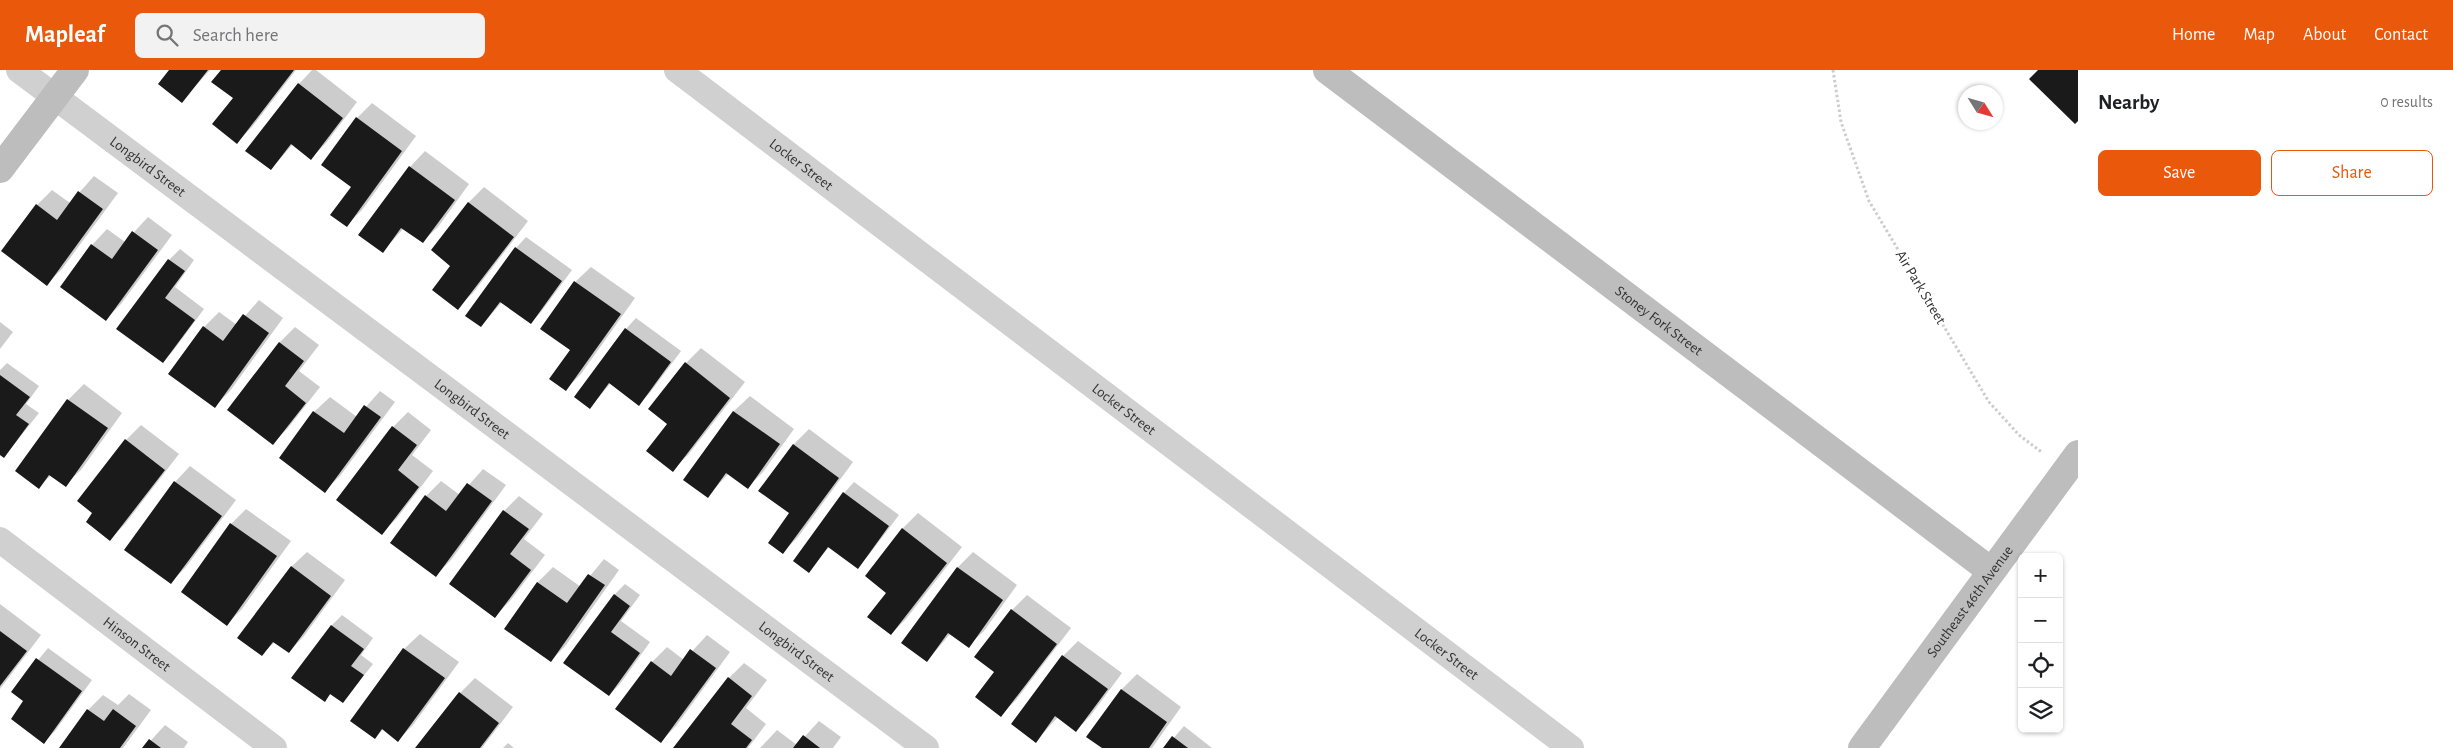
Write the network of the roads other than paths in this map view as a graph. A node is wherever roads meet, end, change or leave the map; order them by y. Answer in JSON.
{"nodes":[{"id":1,"x":19,"y":70,"type":"edge"},
{"id":2,"x":75,"y":70,"type":"edge"},
{"id":3,"x":677,"y":70,"type":"edge"},
{"id":4,"x":1327,"y":70,"type":"edge"},
{"id":5,"x":55,"y":97,"type":"junction"},
{"id":6,"x":0,"y":169,"type":"edge"},
{"id":7,"x":2074,"y":468,"type":"edge"},
{"id":8,"x":0,"y":540,"type":"edge"},
{"id":9,"x":1991,"y":571,"type":"junction"},
{"id":10,"x":274,"y":748,"type":"edge"},
{"id":11,"x":926,"y":748,"type":"edge"},
{"id":12,"x":1571,"y":748,"type":"edge"},
{"id":13,"x":1862,"y":748,"type":"edge"}],
"edges":[{"from":1,"to":5,"type":"street","name":"Longbird Street"},
{"from":2,"to":5,"type":"street"},
{"from":3,"to":12,"type":"street","name":"Locker Street"},
{"from":4,"to":9,"type":"street","name":"Stoney Fork Street"},
{"from":5,"to":6,"type":"street"},
{"from":5,"to":11,"type":"street","name":"Longbird Street"},
{"from":7,"to":9,"type":"street","name":"Southeast 46th Avenue"},
{"from":8,"to":10,"type":"street","name":"Hinson Street"},
{"from":9,"to":13,"type":"street","name":"Southeast 46th Avenue"}]}
